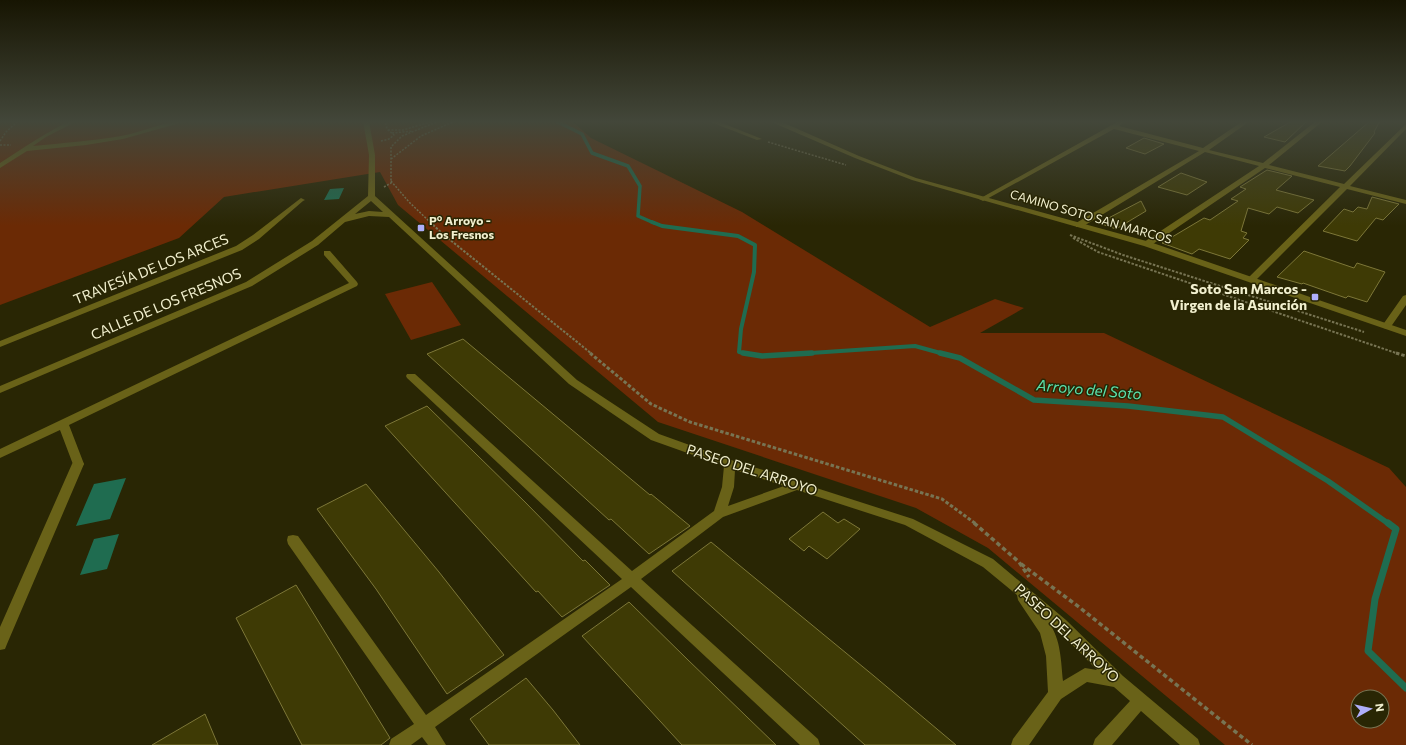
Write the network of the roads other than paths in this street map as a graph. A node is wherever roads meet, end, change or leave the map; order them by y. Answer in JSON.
{"nodes":[{"id":1,"x":14,"y":156,"type":"edge"},
{"id":2,"x":372,"y":156,"type":"edge"},
{"id":3,"x":854,"y":156,"type":"edge"},
{"id":4,"x":1062,"y":156,"type":"edge"},
{"id":5,"x":1195,"y":156,"type":"edge"},
{"id":6,"x":1222,"y":156,"type":"edge"},
{"id":7,"x":1276,"y":156,"type":"edge"},
{"id":8,"x":1376,"y":156,"type":"edge"},
{"id":9,"x":0,"y":166,"type":"edge"},
{"id":10,"x":1263,"y":166,"type":"junction"},
{"id":11,"x":1345,"y":187,"type":"junction"},
{"id":12,"x":371,"y":196,"type":"junction"},
{"id":13,"x":983,"y":199,"type":"junction"},
{"id":14,"x":301,"y":200,"type":"dead end"},
{"id":15,"x":1406,"y":202,"type":"edge"},
{"id":16,"x":392,"y":216,"type":"junction"},
{"id":17,"x":1079,"y":225,"type":"junction"},
{"id":18,"x":333,"y":228,"type":"junction"},
{"id":19,"x":1147,"y":244,"type":"junction"},
{"id":20,"x":327,"y":253,"type":"dead end"},
{"id":21,"x":1252,"y":279,"type":"junction"},
{"id":22,"x":1406,"y":298,"type":"edge"},
{"id":23,"x":1387,"y":326,"type":"junction"},
{"id":24,"x":1406,"y":333,"type":"edge"},
{"id":25,"x":0,"y":344,"type":"edge"},
{"id":26,"x":411,"y":376,"type":"dead end"},
{"id":27,"x":0,"y":390,"type":"edge"},
{"id":28,"x":63,"y":424,"type":"junction"},
{"id":29,"x":0,"y":454,"type":"edge"},
{"id":30,"x":730,"y":464,"type":"junction"},
{"id":31,"x":799,"y":485,"type":"junction"},
{"id":32,"x":719,"y":514,"type":"junction"},
{"id":33,"x":293,"y":540,"type":"dead end"},
{"id":34,"x":632,"y":580,"type":"junction"},
{"id":35,"x":1014,"y":584,"type":"junction"},
{"id":36,"x":0,"y":644,"type":"edge"},
{"id":37,"x":1118,"y":681,"type":"junction"},
{"id":38,"x":1056,"y":694,"type":"junction"},
{"id":39,"x":1141,"y":700,"type":"junction"},
{"id":40,"x":424,"y":726,"type":"junction"},
{"id":41,"x":397,"y":745,"type":"edge"},
{"id":42,"x":438,"y":745,"type":"edge"},
{"id":43,"x":812,"y":745,"type":"edge"},
{"id":44,"x":1019,"y":745,"type":"edge"},
{"id":45,"x":1100,"y":745,"type":"edge"},
{"id":46,"x":1192,"y":745,"type":"edge"}],
"edges":[{"from":1,"to":9,"type":"street"},
{"from":2,"to":12,"type":"street"},
{"from":3,"to":13,"type":"street","name":"CAMINO SOTO SAN MARCOS"},
{"from":4,"to":13,"type":"street"},
{"from":5,"to":17,"type":"street"},
{"from":6,"to":10,"type":"street"},
{"from":7,"to":10,"type":"street"},
{"from":8,"to":11,"type":"street"},
{"from":10,"to":11,"type":"street"},
{"from":10,"to":19,"type":"street"},
{"from":11,"to":15,"type":"street"},
{"from":11,"to":21,"type":"street"},
{"from":12,"to":16,"type":"street","name":"PASEO DEL ARROYO"},
{"from":12,"to":18,"type":"street","name":"CALLE DE LOS FRESNOS"},
{"from":13,"to":17,"type":"street","name":"CAMINO SOTO SAN MARCOS"},
{"from":14,"to":25,"type":"street","name":"TRAVESÍA DE LOS ARCES"},
{"from":16,"to":18,"type":"street","name":"CALLE DE LOS FRESNOS"},
{"from":16,"to":30,"type":"street","name":"PASEO DEL ARROYO"},
{"from":17,"to":19,"type":"street","name":"CAMINO SOTO SAN MARCOS"},
{"from":18,"to":27,"type":"street","name":"CALLE DE LOS FRESNOS"},
{"from":19,"to":21,"type":"street","name":"CAMINO SOTO SAN MARCOS"},
{"from":20,"to":28,"type":"street"},
{"from":21,"to":23,"type":"street","name":"CAMINO SOTO SAN MARCOS"},
{"from":22,"to":23,"type":"street"},
{"from":23,"to":24,"type":"street","name":"CAMINO SOTO SAN MARCOS"},
{"from":26,"to":34,"type":"street"},
{"from":28,"to":29,"type":"street"},
{"from":28,"to":36,"type":"street"},
{"from":30,"to":31,"type":"street","name":"PASEO DEL ARROYO"},
{"from":30,"to":32,"type":"street"},
{"from":31,"to":32,"type":"street"},
{"from":31,"to":35,"type":"street","name":"PASEO DEL ARROYO"},
{"from":32,"to":34,"type":"street"},
{"from":33,"to":40,"type":"street"},
{"from":34,"to":40,"type":"street"},
{"from":34,"to":43,"type":"street"},
{"from":35,"to":37,"type":"street","name":"PASEO DEL ARROYO"},
{"from":35,"to":38,"type":"street"},
{"from":37,"to":38,"type":"street"},
{"from":37,"to":39,"type":"street","name":"PASEO DEL ARROYO"},
{"from":38,"to":44,"type":"street"},
{"from":39,"to":45,"type":"street"},
{"from":39,"to":46,"type":"street","name":"PASEO DEL ARROYO"},
{"from":40,"to":41,"type":"street"},
{"from":40,"to":42,"type":"street"}]}
